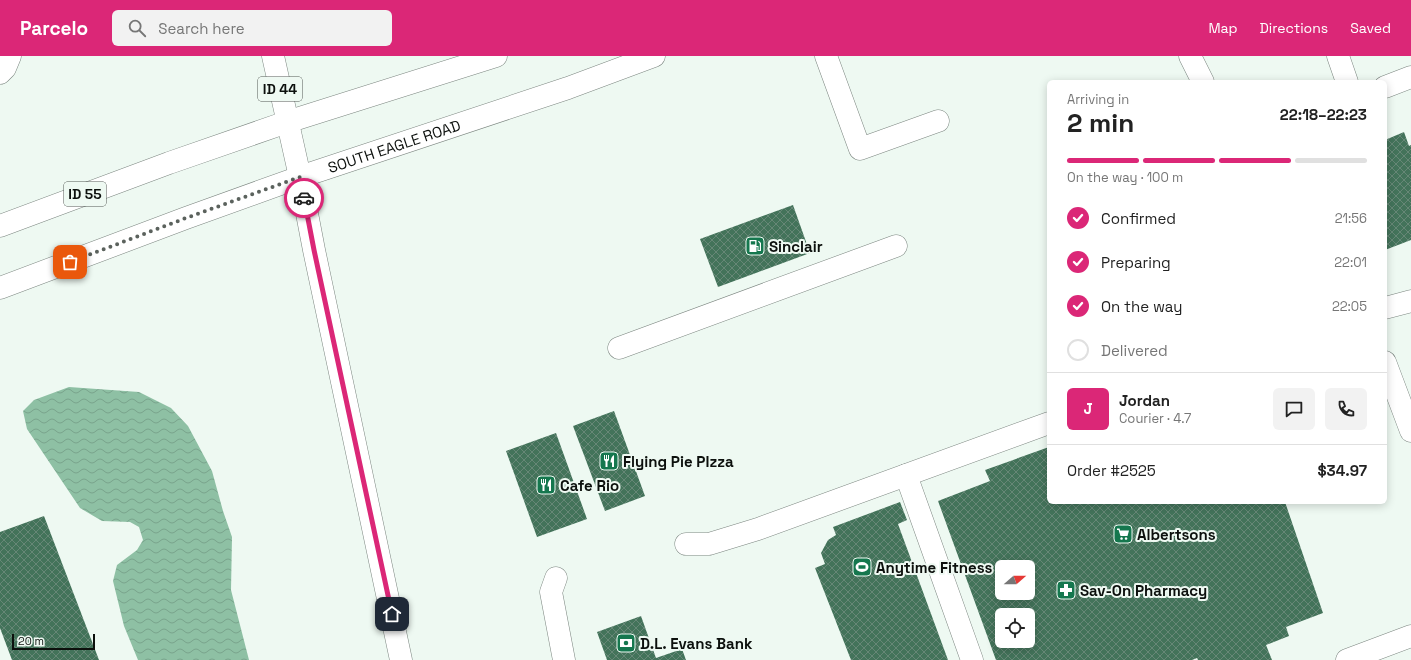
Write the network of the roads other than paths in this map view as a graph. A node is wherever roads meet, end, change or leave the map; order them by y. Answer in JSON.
{"nodes":[{"id":1,"x":10,"y":56,"type":"edge"},
{"id":2,"x":273,"y":56,"type":"edge"},
{"id":3,"x":496,"y":56,"type":"edge"},
{"id":4,"x":654,"y":56,"type":"edge"},
{"id":5,"x":826,"y":56,"type":"edge"},
{"id":6,"x":1190,"y":56,"type":"edge"},
{"id":7,"x":1338,"y":56,"type":"edge"},
{"id":8,"x":0,"y":73,"type":"edge"},
{"id":9,"x":1411,"y":77,"type":"edge"},
{"id":10,"x":1202,"y":80,"type":"edge"},
{"id":11,"x":1346,"y":80,"type":"edge"},
{"id":12,"x":1387,"y":86,"type":"edge"},
{"id":13,"x":938,"y":121,"type":"dead end"},
{"id":14,"x":287,"y":122,"type":"junction"},
{"id":15,"x":300,"y":177,"type":"junction"},
{"id":16,"x":0,"y":226,"type":"edge"},
{"id":17,"x":896,"y":246,"type":"dead end"},
{"id":18,"x":0,"y":288,"type":"edge"},
{"id":19,"x":1411,"y":301,"type":"edge"},
{"id":20,"x":1387,"y":307,"type":"edge"},
{"id":21,"x":619,"y":348,"type":"dead end"},
{"id":22,"x":1387,"y":367,"type":"edge"},
{"id":23,"x":1047,"y":424,"type":"edge"},
{"id":24,"x":1411,"y":431,"type":"edge"},
{"id":25,"x":906,"y":475,"type":"junction"},
{"id":26,"x":686,"y":544,"type":"dead end"},
{"id":27,"x":556,"y":578,"type":"dead end"},
{"id":28,"x":1411,"y":636,"type":"edge"},
{"id":29,"x":401,"y":660,"type":"edge"},
{"id":30,"x":564,"y":660,"type":"edge"},
{"id":31,"x":972,"y":660,"type":"edge"},
{"id":32,"x":1347,"y":660,"type":"edge"}],
"edges":[{"from":1,"to":8,"type":"main road"},
{"from":2,"to":14,"type":"main road","number":"ID 44"},
{"from":3,"to":14,"type":"main road"},
{"from":4,"to":15,"type":"main road","name":"SOUTH EAGLE ROAD"},
{"from":5,"to":13,"type":"main road"},
{"from":6,"to":10,"type":"main road"},
{"from":7,"to":11,"type":"main road"},
{"from":9,"to":12,"type":"main road"},
{"from":14,"to":15,"type":"main road","number":"ID 44"},
{"from":14,"to":16,"type":"main road","number":"ID 55"},
{"from":15,"to":18,"type":"main road","name":"SOUTH EAGLE ROAD"},
{"from":15,"to":29,"type":"main road","number":"ID 44"},
{"from":17,"to":21,"type":"main road"},
{"from":19,"to":20,"type":"main road"},
{"from":22,"to":24,"type":"main road"},
{"from":23,"to":25,"type":"main road"},
{"from":25,"to":26,"type":"main road"},
{"from":25,"to":31,"type":"main road"},
{"from":27,"to":30,"type":"main road"},
{"from":28,"to":32,"type":"main road"}]}
